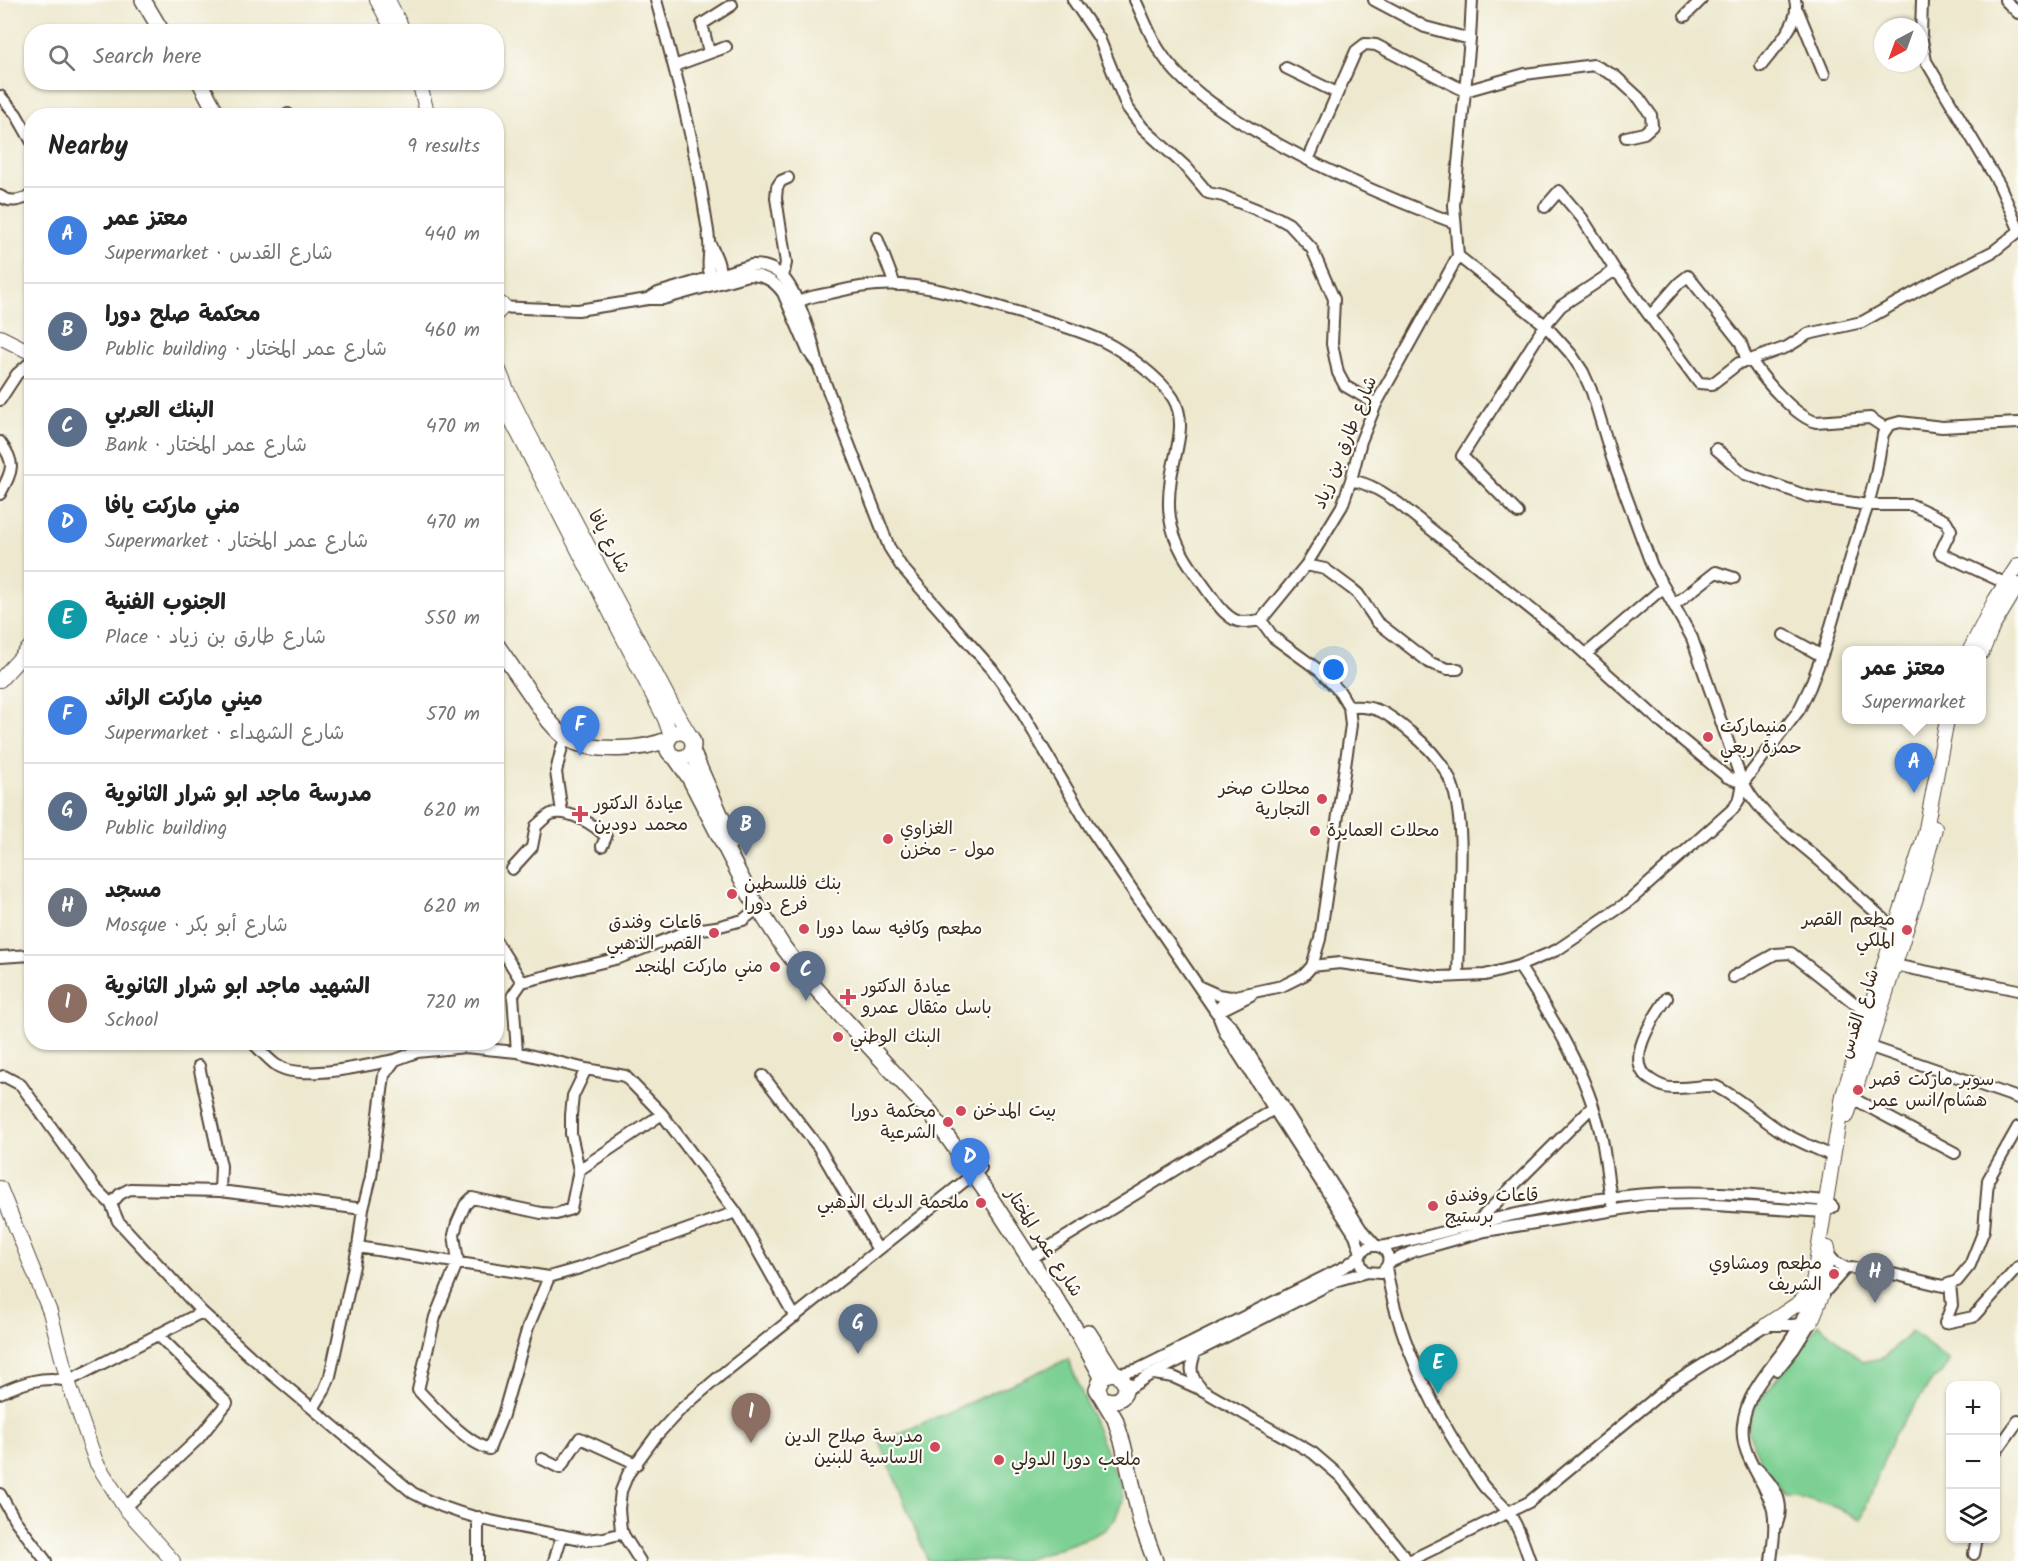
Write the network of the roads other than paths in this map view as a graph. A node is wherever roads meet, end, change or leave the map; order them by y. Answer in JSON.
{"nodes":[{"id":1,"x":143,"y":0,"type":"edge"},
{"id":2,"x":153,"y":0,"type":"edge"},
{"id":3,"x":377,"y":0,"type":"edge"},
{"id":4,"x":388,"y":0,"type":"edge"},
{"id":5,"x":656,"y":0,"type":"edge"},
{"id":6,"x":1073,"y":0,"type":"edge"},
{"id":7,"x":1135,"y":0,"type":"edge"},
{"id":8,"x":1374,"y":0,"type":"edge"},
{"id":9,"x":1472,"y":0,"type":"edge"},
{"id":10,"x":1701,"y":0,"type":"edge"},
{"id":11,"x":1795,"y":0,"type":"edge"},
{"id":12,"x":1922,"y":0,"type":"edge"},
{"id":13,"x":2005,"y":0,"type":"edge"},
{"id":14,"x":732,"y":5,"type":"dead end"},
{"id":15,"x":1798,"y":11,"type":"junction"},
{"id":16,"x":2018,"y":13,"type":"edge"},
{"id":17,"x":1685,"y":16,"type":"dead end"},
{"id":18,"x":157,"y":24,"type":"edge"},
{"id":19,"x":166,"y":24,"type":"edge"},
{"id":20,"x":390,"y":24,"type":"edge"},
{"id":21,"x":400,"y":24,"type":"edge"},
{"id":22,"x":1470,"y":39,"type":"junction"},
{"id":23,"x":726,"y":47,"type":"dead end"},
{"id":24,"x":709,"y":52,"type":"junction"},
{"id":25,"x":674,"y":66,"type":"junction"},
{"id":26,"x":1761,"y":66,"type":"dead end"},
{"id":27,"x":1286,"y":68,"type":"dead end"},
{"id":28,"x":1824,"y":74,"type":"dead end"},
{"id":29,"x":194,"y":90,"type":"edge"},
{"id":30,"x":204,"y":90,"type":"edge"},
{"id":31,"x":420,"y":90,"type":"edge"},
{"id":32,"x":431,"y":90,"type":"edge"},
{"id":33,"x":1465,"y":91,"type":"junction"},
{"id":34,"x":1337,"y":93,"type":"junction"},
{"id":35,"x":0,"y":96,"type":"edge"},
{"id":36,"x":205,"y":108,"type":"edge"},
{"id":37,"x":214,"y":108,"type":"edge"},
{"id":38,"x":426,"y":108,"type":"edge"},
{"id":39,"x":435,"y":108,"type":"edge"},
{"id":40,"x":24,"y":128,"type":"edge"},
{"id":41,"x":1626,"y":138,"type":"dead end"},
{"id":42,"x":1308,"y":160,"type":"junction"},
{"id":43,"x":788,"y":178,"type":"dead end"},
{"id":44,"x":0,"y":196,"type":"edge"},
{"id":45,"x":24,"y":198,"type":"edge"},
{"id":46,"x":1545,"y":207,"type":"dead end"},
{"id":47,"x":1455,"y":223,"type":"junction"},
{"id":48,"x":2018,"y":227,"type":"edge"},
{"id":49,"x":2018,"y":232,"type":"edge"},
{"id":50,"x":878,"y":238,"type":"dead end"},
{"id":51,"x":1458,"y":256,"type":"junction"},
{"id":52,"x":1617,"y":273,"type":"junction"},
{"id":53,"x":783,"y":277,"type":"junction"},
{"id":54,"x":716,"y":279,"type":"junction"},
{"id":55,"x":895,"y":285,"type":"junction"},
{"id":56,"x":796,"y":306,"type":"junction"},
{"id":57,"x":504,"y":307,"type":"edge"},
{"id":58,"x":1650,"y":316,"type":"junction"},
{"id":59,"x":1545,"y":325,"type":"junction"},
{"id":60,"x":0,"y":337,"type":"edge"},
{"id":61,"x":24,"y":349,"type":"edge"},
{"id":62,"x":1748,"y":361,"type":"junction"},
{"id":63,"x":24,"y":368,"type":"edge"},
{"id":64,"x":504,"y":383,"type":"edge"},
{"id":65,"x":0,"y":400,"type":"edge"},
{"id":66,"x":1376,"y":404,"type":"junction"},
{"id":67,"x":504,"y":406,"type":"edge"},
{"id":68,"x":2018,"y":423,"type":"edge"},
{"id":69,"x":1885,"y":428,"type":"junction"},
{"id":70,"x":0,"y":442,"type":"edge"},
{"id":71,"x":1716,"y":449,"type":"dead end"},
{"id":72,"x":1352,"y":480,"type":"junction"},
{"id":73,"x":0,"y":494,"type":"edge"},
{"id":74,"x":1868,"y":505,"type":"junction"},
{"id":75,"x":1518,"y":513,"type":"dead end"},
{"id":76,"x":1306,"y":565,"type":"junction"},
{"id":77,"x":2018,"y":565,"type":"edge"},
{"id":78,"x":1734,"y":578,"type":"dead end"},
{"id":79,"x":2011,"y":584,"type":"edge"},
{"id":80,"x":1664,"y":587,"type":"junction"},
{"id":81,"x":1674,"y":605,"type":"junction"},
{"id":82,"x":1261,"y":620,"type":"junction"},
{"id":83,"x":1784,"y":635,"type":"dead end"},
{"id":84,"x":1973,"y":646,"type":"edge"},
{"id":85,"x":1984,"y":646,"type":"edge"},
{"id":86,"x":24,"y":654,"type":"edge"},
{"id":87,"x":1586,"y":654,"type":"junction"},
{"id":88,"x":504,"y":656,"type":"edge"},
{"id":89,"x":1822,"y":656,"type":"junction"},
{"id":90,"x":1458,"y":669,"type":"dead end"},
{"id":91,"x":504,"y":671,"type":"edge"},
{"id":92,"x":0,"y":680,"type":"edge"},
{"id":93,"x":1349,"y":707,"type":"junction"},
{"id":94,"x":1946,"y":724,"type":"edge"},
{"id":95,"x":1955,"y":724,"type":"edge"},
{"id":96,"x":691,"y":744,"type":"junction"},
{"id":97,"x":562,"y":747,"type":"junction"},
{"id":98,"x":671,"y":747,"type":"junction"},
{"id":99,"x":1743,"y":783,"type":"junction"},
{"id":100,"x":562,"y":812,"type":"junction"},
{"id":101,"x":602,"y":846,"type":"dead end"},
{"id":102,"x":512,"y":868,"type":"dead end"},
{"id":103,"x":758,"y":908,"type":"junction"},
{"id":104,"x":1900,"y":932,"type":"junction"},
{"id":105,"x":504,"y":953,"type":"edge"},
{"id":106,"x":24,"y":956,"type":"edge"},
{"id":107,"x":0,"y":957,"type":"edge"},
{"id":108,"x":1890,"y":964,"type":"junction"},
{"id":109,"x":1312,"y":966,"type":"junction"},
{"id":110,"x":1519,"y":966,"type":"junction"},
{"id":111,"x":1458,"y":976,"type":"junction"},
{"id":112,"x":1733,"y":977,"type":"dead end"},
{"id":113,"x":522,"y":982,"type":"junction"},
{"id":114,"x":1198,"y":986,"type":"junction"},
{"id":115,"x":2018,"y":990,"type":"edge"},
{"id":116,"x":1667,"y":998,"type":"dead end"},
{"id":117,"x":1234,"y":1000,"type":"junction"},
{"id":118,"x":1216,"y":1012,"type":"junction"},
{"id":119,"x":1868,"y":1014,"type":"junction"},
{"id":120,"x":1232,"y":1027,"type":"junction"},
{"id":121,"x":1868,"y":1046,"type":"junction"},
{"id":122,"x":261,"y":1050,"type":"edge"},
{"id":123,"x":413,"y":1050,"type":"edge"},
{"id":124,"x":496,"y":1050,"type":"edge"},
{"id":125,"x":517,"y":1052,"type":"junction"},
{"id":126,"x":395,"y":1060,"type":"junction"},
{"id":127,"x":199,"y":1066,"type":"dead end"},
{"id":128,"x":586,"y":1069,"type":"junction"},
{"id":129,"x":763,"y":1076,"type":"dead end"},
{"id":130,"x":0,"y":1077,"type":"edge"},
{"id":131,"x":1852,"y":1098,"type":"junction"},
{"id":132,"x":2018,"y":1098,"type":"edge"},
{"id":133,"x":1593,"y":1106,"type":"junction"},
{"id":134,"x":1278,"y":1107,"type":"junction"},
{"id":135,"x":662,"y":1114,"type":"junction"},
{"id":136,"x":2018,"y":1126,"type":"edge"},
{"id":137,"x":1955,"y":1153,"type":"dead end"},
{"id":138,"x":1832,"y":1156,"type":"junction"},
{"id":139,"x":579,"y":1170,"type":"junction"},
{"id":140,"x":977,"y":1171,"type":"junction"},
{"id":141,"x":0,"y":1188,"type":"edge"},
{"id":142,"x":220,"y":1191,"type":"junction"},
{"id":143,"x":1611,"y":1198,"type":"junction"},
{"id":144,"x":111,"y":1204,"type":"junction"},
{"id":145,"x":1828,"y":1207,"type":"junction"},
{"id":146,"x":363,"y":1209,"type":"junction"},
{"id":147,"x":1613,"y":1210,"type":"junction"},
{"id":148,"x":736,"y":1212,"type":"junction"},
{"id":149,"x":1475,"y":1224,"type":"junction"},
{"id":150,"x":1378,"y":1246,"type":"junction"},
{"id":151,"x":358,"y":1247,"type":"junction"},
{"id":152,"x":878,"y":1250,"type":"junction"},
{"id":153,"x":1361,"y":1254,"type":"junction"},
{"id":154,"x":1828,"y":1254,"type":"junction"},
{"id":155,"x":1034,"y":1257,"type":"junction"},
{"id":156,"x":458,"y":1261,"type":"junction"},
{"id":157,"x":1387,"y":1265,"type":"junction"},
{"id":158,"x":2018,"y":1267,"type":"edge"},
{"id":159,"x":1846,"y":1268,"type":"junction"},
{"id":160,"x":1369,"y":1273,"type":"junction"},
{"id":161,"x":549,"y":1277,"type":"junction"},
{"id":162,"x":1950,"y":1284,"type":"junction"},
{"id":163,"x":1817,"y":1292,"type":"junction"},
{"id":164,"x":1390,"y":1294,"type":"junction"},
{"id":165,"x":202,"y":1312,"type":"junction"},
{"id":166,"x":795,"y":1317,"type":"junction"},
{"id":167,"x":1806,"y":1323,"type":"junction"},
{"id":168,"x":1766,"y":1325,"type":"junction"},
{"id":169,"x":157,"y":1334,"type":"junction"},
{"id":170,"x":1196,"y":1351,"type":"junction"},
{"id":171,"x":1151,"y":1374,"type":"junction"},
{"id":172,"x":1111,"y":1375,"type":"junction"},
{"id":173,"x":68,"y":1381,"type":"junction"},
{"id":174,"x":1202,"y":1390,"type":"junction"},
{"id":175,"x":0,"y":1393,"type":"edge"},
{"id":176,"x":1124,"y":1394,"type":"junction"},
{"id":177,"x":1104,"y":1399,"type":"junction"},
{"id":178,"x":313,"y":1409,"type":"junction"},
{"id":179,"x":2018,"y":1421,"type":"edge"},
{"id":180,"x":2000,"y":1445,"type":"edge"},
{"id":181,"x":542,"y":1459,"type":"dead end"},
{"id":182,"x":637,"y":1464,"type":"junction"},
{"id":183,"x":0,"y":1494,"type":"edge"},
{"id":184,"x":125,"y":1508,"type":"junction"},
{"id":185,"x":1508,"y":1512,"type":"junction"},
{"id":186,"x":478,"y":1517,"type":"junction"},
{"id":187,"x":623,"y":1533,"type":"junction"},
{"id":188,"x":562,"y":1535,"type":"junction"},
{"id":189,"x":1976,"y":1543,"type":"edge"},
{"id":190,"x":1974,"y":1554,"type":"dead end"},
{"id":191,"x":46,"y":1561,"type":"edge"},
{"id":192,"x":173,"y":1561,"type":"edge"},
{"id":193,"x":478,"y":1561,"type":"edge"},
{"id":194,"x":554,"y":1561,"type":"edge"},
{"id":195,"x":640,"y":1561,"type":"edge"},
{"id":196,"x":1155,"y":1561,"type":"edge"},
{"id":197,"x":1167,"y":1561,"type":"edge"},
{"id":198,"x":1408,"y":1561,"type":"edge"},
{"id":199,"x":1530,"y":1561,"type":"edge"},
{"id":200,"x":1771,"y":1561,"type":"edge"}],
"edges":[{"from":1,"to":18,"type":"main road"},
{"from":2,"to":19,"type":"main road"},
{"from":3,"to":20,"type":"street"},
{"from":4,"to":21,"type":"street"},
{"from":5,"to":25,"type":"street"},
{"from":6,"to":66,"type":"street"},
{"from":7,"to":42,"type":"street"},
{"from":8,"to":22,"type":"street"},
{"from":9,"to":22,"type":"street"},
{"from":10,"to":17,"type":"street"},
{"from":11,"to":15,"type":"street"},
{"from":12,"to":48,"type":"street"},
{"from":13,"to":16,"type":"street"},
{"from":14,"to":24,"type":"street"},
{"from":15,"to":26,"type":"street"},
{"from":15,"to":28,"type":"street"},
{"from":22,"to":33,"type":"street"},
{"from":23,"to":24,"type":"street"},
{"from":24,"to":25,"type":"street"},
{"from":25,"to":54,"type":"street"},
{"from":27,"to":34,"type":"street"},
{"from":29,"to":36,"type":"main road"},
{"from":30,"to":37,"type":"main road"},
{"from":31,"to":38,"type":"street"},
{"from":32,"to":39,"type":"street"},
{"from":33,"to":34,"type":"street"},
{"from":33,"to":41,"type":"street"},
{"from":33,"to":47,"type":"street"},
{"from":34,"to":42,"type":"street"},
{"from":35,"to":40,"type":"street"},
{"from":42,"to":47,"type":"street"},
{"from":43,"to":53,"type":"street"},
{"from":44,"to":45,"type":"street"},
{"from":46,"to":52,"type":"street"},
{"from":47,"to":51,"type":"street"},
{"from":49,"to":62,"type":"street"},
{"from":50,"to":55,"type":"street"},
{"from":51,"to":59,"type":"street"},
{"from":51,"to":66,"type":"street","name":"شارع طارق بن زياد"},
{"from":52,"to":58,"type":"street"},
{"from":52,"to":59,"type":"street"},
{"from":53,"to":54,"type":"street"},
{"from":53,"to":56,"type":"street"},
{"from":54,"to":56,"type":"street"},
{"from":54,"to":57,"type":"street"},
{"from":55,"to":56,"type":"street"},
{"from":55,"to":82,"type":"street"},
{"from":56,"to":114,"type":"street"},
{"from":58,"to":62,"type":"street"},
{"from":58,"to":62,"type":"street"},
{"from":59,"to":75,"type":"street"},
{"from":59,"to":80,"type":"street"},
{"from":60,"to":61,"type":"street"},
{"from":62,"to":69,"type":"street"},
{"from":63,"to":65,"type":"street"},
{"from":64,"to":96,"type":"street","name":"شارع يافا"},
{"from":66,"to":72,"type":"street","name":"شارع طارق بن زياد"},
{"from":67,"to":98,"type":"street","name":"شارع يافا"},
{"from":68,"to":69,"type":"street"},
{"from":69,"to":74,"type":"street"},
{"from":70,"to":73,"type":"street"},
{"from":71,"to":74,"type":"street"},
{"from":72,"to":76,"type":"street","name":"شارع طارق بن زياد"},
{"from":72,"to":87,"type":"street"},
{"from":74,"to":79,"type":"street"},
{"from":74,"to":89,"type":"street"},
{"from":76,"to":82,"type":"street","name":"شارع طارق بن زياد"},
{"from":76,"to":90,"type":"street"},
{"from":77,"to":79,"type":"street"},
{"from":78,"to":81,"type":"street"},
{"from":79,"to":84,"type":"street"},
{"from":79,"to":85,"type":"street"},
{"from":80,"to":81,"type":"street"},
{"from":80,"to":87,"type":"street"},
{"from":81,"to":99,"type":"street"},
{"from":82,"to":93,"type":"street"},
{"from":83,"to":89,"type":"street"},
{"from":86,"to":92,"type":"street"},
{"from":87,"to":99,"type":"street"},
{"from":88,"to":98,"type":"main road"},
{"from":89,"to":99,"type":"street"},
{"from":91,"to":97,"type":"main road"},
{"from":93,"to":109,"type":"street"},
{"from":93,"to":111,"type":"street"},
{"from":94,"to":104,"type":"street","name":"شارع القدس"},
{"from":95,"to":104,"type":"street","name":"شارع القدس"},
{"from":96,"to":98,"type":"main road"},
{"from":96,"to":98,"type":"main road"},
{"from":96,"to":140,"type":"main road","name":"شارع عمر المختار"},
{"from":97,"to":98,"type":"main road"},
{"from":97,"to":100,"type":"street"},
{"from":98,"to":103,"type":"main road","name":"شارع عمر المختار"},
{"from":99,"to":104,"type":"street"},
{"from":99,"to":110,"type":"street"},
{"from":100,"to":101,"type":"street"},
{"from":100,"to":102,"type":"street"},
{"from":103,"to":113,"type":"street"},
{"from":103,"to":140,"type":"main road","name":"شارع عمر المختار"},
{"from":104,"to":108,"type":"street","name":"شارع القدس"},
{"from":105,"to":113,"type":"street"},
{"from":106,"to":107,"type":"street"},
{"from":108,"to":115,"type":"street"},
{"from":108,"to":119,"type":"street","name":"شارع القدس"},
{"from":108,"to":121,"type":"street","name":"شارع القدس"},
{"from":109,"to":111,"type":"street"},
{"from":109,"to":117,"type":"street"},
{"from":110,"to":111,"type":"street"},
{"from":110,"to":133,"type":"street"},
{"from":112,"to":119,"type":"street"},
{"from":113,"to":125,"type":"street"},
{"from":114,"to":117,"type":"street"},
{"from":114,"to":118,"type":"street"},
{"from":116,"to":138,"type":"street"},
{"from":117,"to":118,"type":"street"},
{"from":117,"to":120,"type":"street"},
{"from":118,"to":120,"type":"street"},
{"from":118,"to":134,"type":"street"},
{"from":119,"to":138,"type":"street","name":"شارع القدس"},
{"from":120,"to":134,"type":"street"},
{"from":121,"to":131,"type":"street","name":"شارع القدس"},
{"from":121,"to":132,"type":"street"},
{"from":122,"to":126,"type":"street"},
{"from":123,"to":126,"type":"street"},
{"from":124,"to":125,"type":"street"},
{"from":125,"to":128,"type":"street"},
{"from":126,"to":146,"type":"street"},
{"from":127,"to":142,"type":"street"},
{"from":128,"to":135,"type":"street"},
{"from":128,"to":139,"type":"street"},
{"from":129,"to":152,"type":"street"},
{"from":130,"to":144,"type":"street"},
{"from":131,"to":137,"type":"street"},
{"from":131,"to":145,"type":"street","name":"شارع القدس"},
{"from":133,"to":143,"type":"street"},
{"from":133,"to":149,"type":"street"},
{"from":134,"to":150,"type":"street"},
{"from":134,"to":153,"type":"street"},
{"from":134,"to":155,"type":"street"},
{"from":135,"to":139,"type":"street"},
{"from":135,"to":148,"type":"street"},
{"from":136,"to":162,"type":"street"},
{"from":138,"to":145,"type":"street","name":"شارع القدس"},
{"from":139,"to":156,"type":"street"},
{"from":140,"to":152,"type":"street"},
{"from":140,"to":155,"type":"main road","name":"شارع عمر المختار"},
{"from":141,"to":173,"type":"street"},
{"from":142,"to":144,"type":"street"},
{"from":142,"to":146,"type":"street"},
{"from":143,"to":145,"type":"street"},
{"from":143,"to":147,"type":"street"},
{"from":143,"to":149,"type":"street"},
{"from":144,"to":165,"type":"street"},
{"from":145,"to":147,"type":"street"},
{"from":145,"to":154,"type":"street","name":"شارع القدس"},
{"from":145,"to":163,"type":"street","name":"شارع القدس"},
{"from":146,"to":151,"type":"street"},
{"from":147,"to":157,"type":"street"},
{"from":148,"to":161,"type":"street"},
{"from":148,"to":166,"type":"street"},
{"from":149,"to":150,"type":"street"},
{"from":150,"to":153,"type":"street"},
{"from":150,"to":157,"type":"street"},
{"from":151,"to":156,"type":"street"},
{"from":151,"to":178,"type":"street"},
{"from":152,"to":166,"type":"street"},
{"from":153,"to":160,"type":"street"},
{"from":153,"to":172,"type":"street"},
{"from":154,"to":159,"type":"street"},
{"from":154,"to":163,"type":"street","name":"شارع القدس"},
{"from":155,"to":172,"type":"main road","name":"شارع عمر المختار"},
{"from":156,"to":161,"type":"street"},
{"from":156,"to":161,"type":"street"},
{"from":157,"to":160,"type":"street"},
{"from":157,"to":164,"type":"street"},
{"from":158,"to":162,"type":"street"},
{"from":159,"to":162,"type":"street"},
{"from":159,"to":163,"type":"street"},
{"from":160,"to":164,"type":"street"},
{"from":160,"to":170,"type":"street"},
{"from":163,"to":167,"type":"street","name":"شارع القدس"},
{"from":163,"to":168,"type":"street"},
{"from":164,"to":185,"type":"street"},
{"from":165,"to":169,"type":"street"},
{"from":165,"to":178,"type":"street"},
{"from":166,"to":182,"type":"street"},
{"from":167,"to":168,"type":"street"},
{"from":167,"to":200,"type":"street"},
{"from":168,"to":185,"type":"street"},
{"from":169,"to":173,"type":"street"},
{"from":169,"to":184,"type":"street"},
{"from":170,"to":171,"type":"street"},
{"from":170,"to":174,"type":"street"},
{"from":171,"to":174,"type":"street"},
{"from":171,"to":176,"type":"street"},
{"from":172,"to":176,"type":"main road"},
{"from":172,"to":177,"type":"main road"},
{"from":173,"to":175,"type":"street"},
{"from":173,"to":184,"type":"street"},
{"from":174,"to":198,"type":"street"},
{"from":176,"to":177,"type":"main road"},
{"from":176,"to":197,"type":"main road"},
{"from":177,"to":196,"type":"main road"},
{"from":178,"to":186,"type":"street"},
{"from":179,"to":180,"type":"street"},
{"from":181,"to":182,"type":"street"},
{"from":182,"to":187,"type":"street"},
{"from":183,"to":191,"type":"street"},
{"from":184,"to":192,"type":"street"},
{"from":185,"to":198,"type":"street"},
{"from":185,"to":199,"type":"street"},
{"from":186,"to":188,"type":"street"},
{"from":186,"to":193,"type":"street"},
{"from":187,"to":188,"type":"street"},
{"from":187,"to":195,"type":"street"},
{"from":188,"to":194,"type":"street"},
{"from":189,"to":190,"type":"street"}]}
